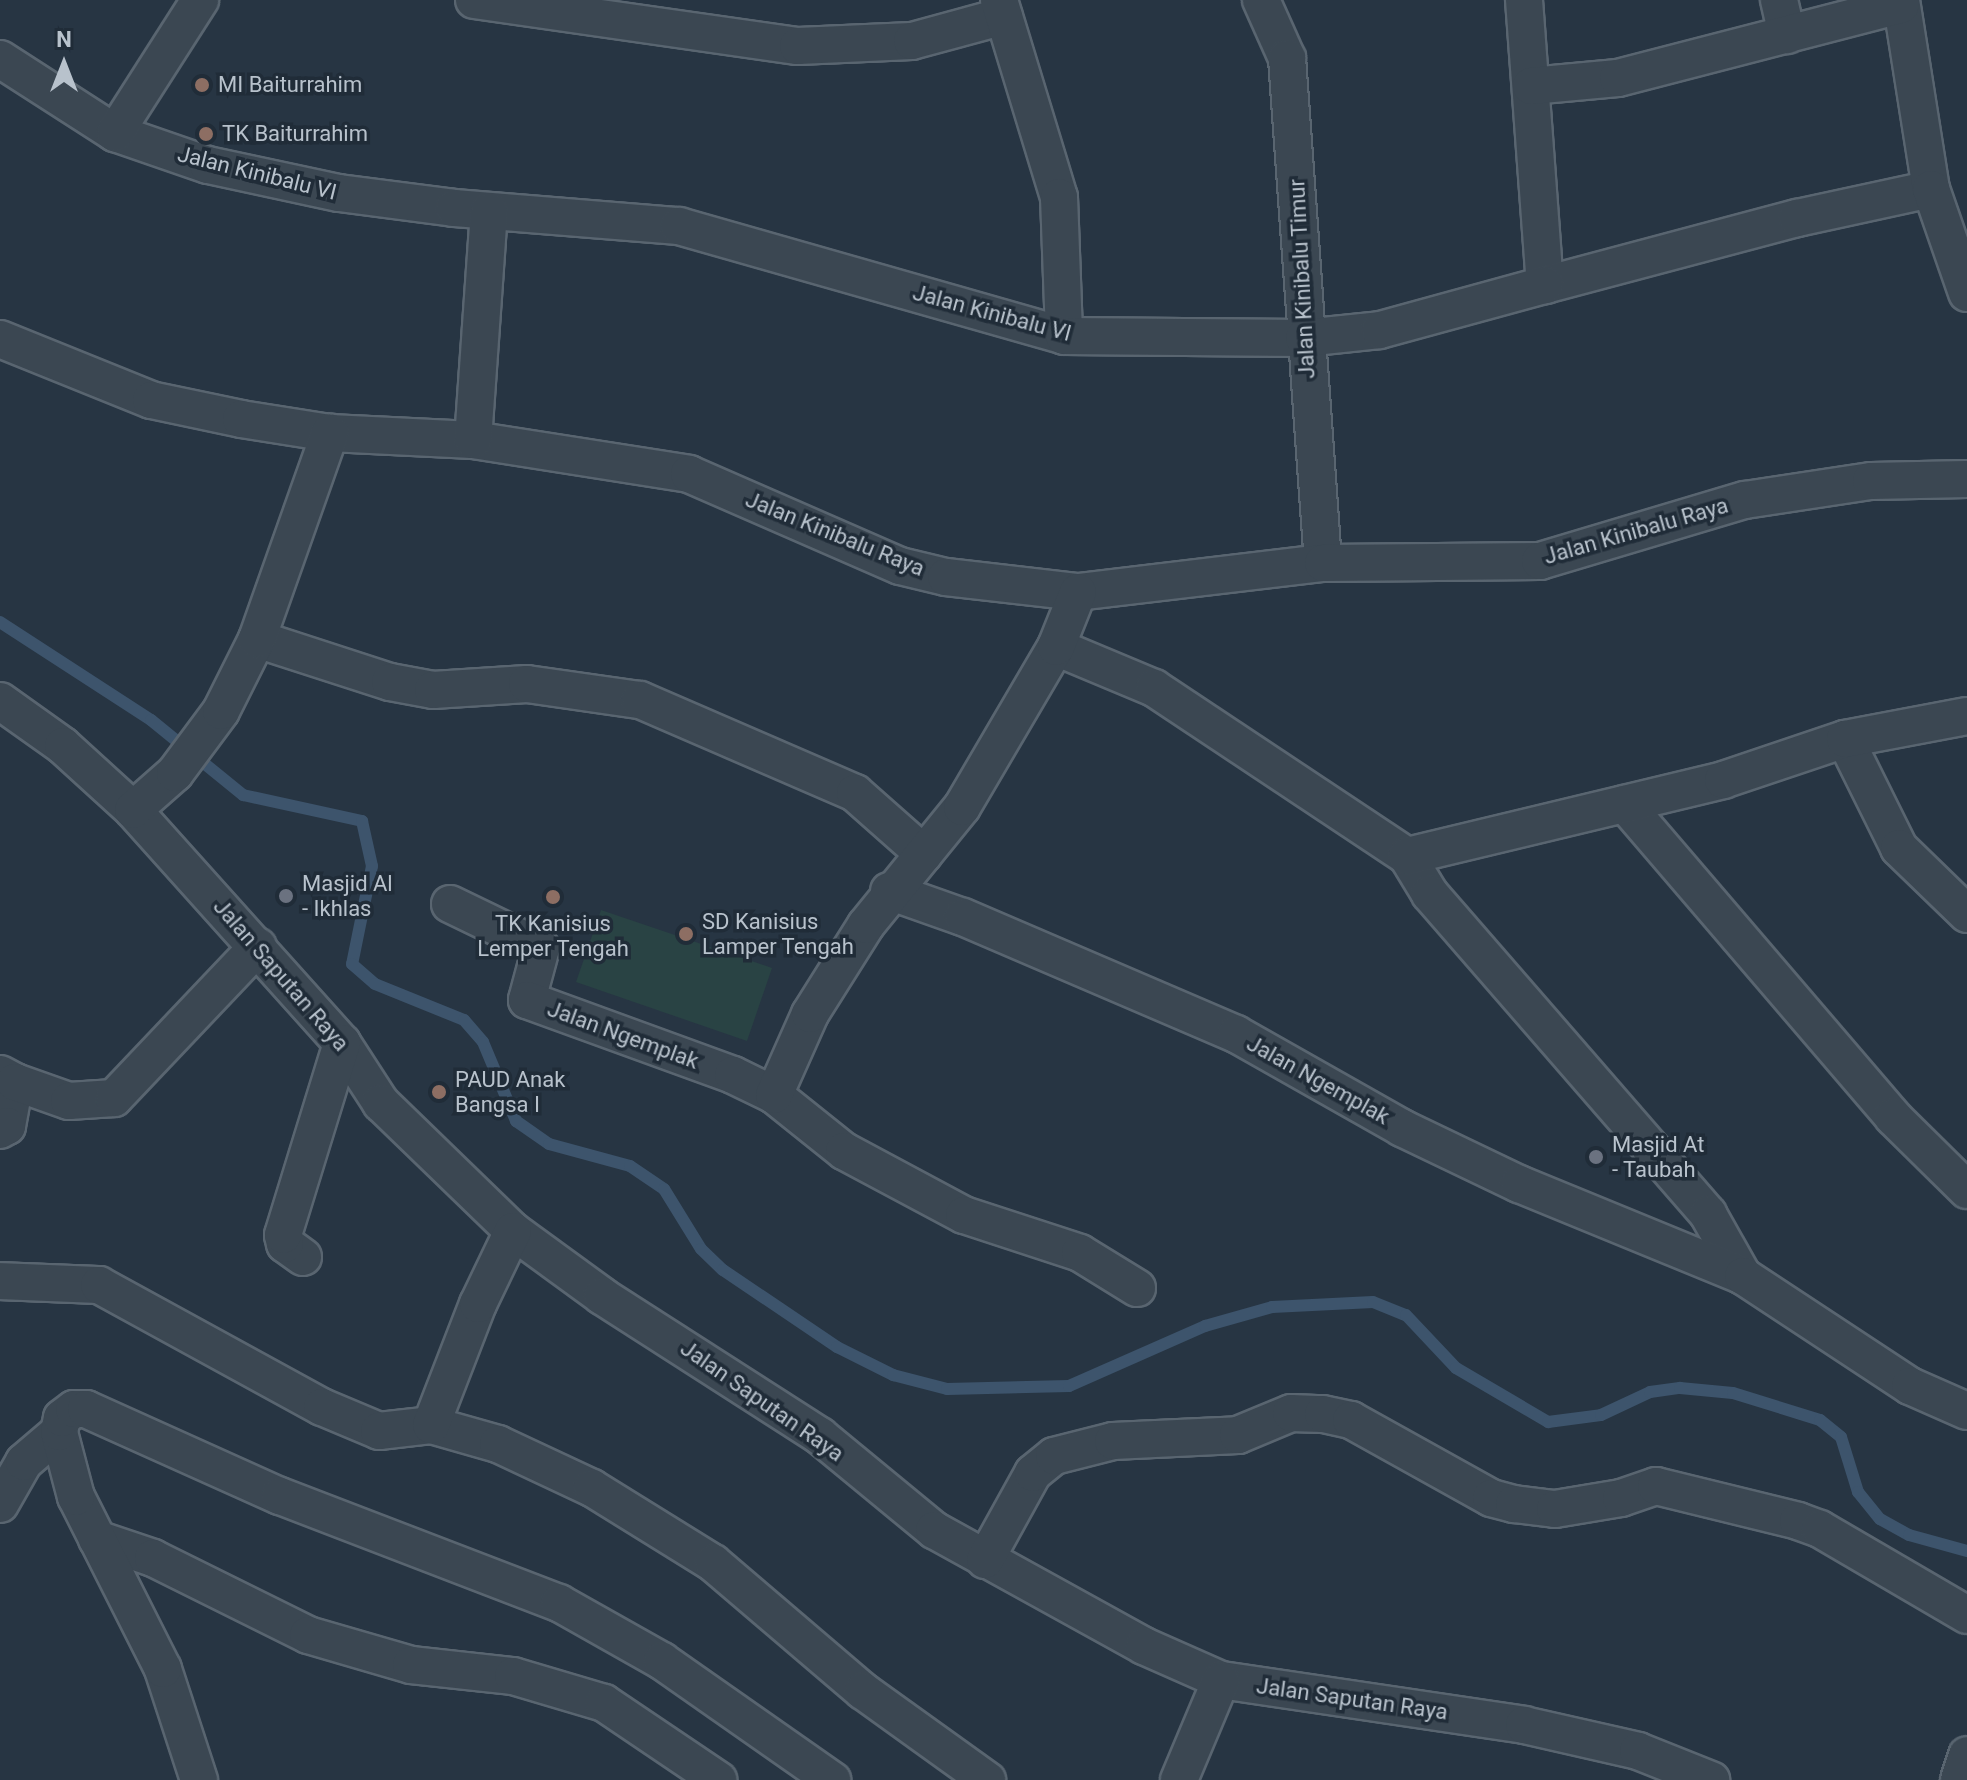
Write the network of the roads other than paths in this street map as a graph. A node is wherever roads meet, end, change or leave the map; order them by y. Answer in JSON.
{"nodes":[{"id":1,"x":200,"y":0,"type":"edge"},
{"id":2,"x":474,"y":0,"type":"edge"},
{"id":3,"x":1261,"y":0,"type":"edge"},
{"id":4,"x":1524,"y":0,"type":"edge"},
{"id":5,"x":1779,"y":0,"type":"edge"},
{"id":6,"x":1901,"y":2,"type":"edge"},
{"id":7,"x":1001,"y":8,"type":"edge"},
{"id":8,"x":1787,"y":35,"type":"junction"},
{"id":9,"x":0,"y":59,"type":"edge"},
{"id":10,"x":1531,"y":86,"type":"junction"},
{"id":11,"x":115,"y":133,"type":"junction"},
{"id":12,"x":1931,"y":189,"type":"junction"},
{"id":13,"x":489,"y":212,"type":"junction"},
{"id":14,"x":1545,"y":285,"type":"junction"},
{"id":15,"x":1967,"y":293,"type":"edge"},
{"id":16,"x":1064,"y":336,"type":"junction"},
{"id":17,"x":1304,"y":338,"type":"junction"},
{"id":18,"x":0,"y":339,"type":"edge"},
{"id":19,"x":330,"y":433,"type":"junction"},
{"id":20,"x":473,"y":440,"type":"junction"},
{"id":21,"x":1967,"y":479,"type":"edge"},
{"id":22,"x":1323,"y":563,"type":"junction"},
{"id":23,"x":1078,"y":592,"type":"junction"},
{"id":24,"x":257,"y":639,"type":"junction"},
{"id":25,"x":1056,"y":647,"type":"junction"},
{"id":26,"x":0,"y":701,"type":"edge"},
{"id":27,"x":1967,"y":716,"type":"edge"},
{"id":28,"x":1845,"y":739,"type":"junction"},
{"id":29,"x":1625,"y":804,"type":"junction"},
{"id":30,"x":133,"y":810,"type":"junction"},
{"id":31,"x":924,"y":854,"type":"junction"},
{"id":32,"x":1407,"y":856,"type":"junction"},
{"id":33,"x":889,"y":891,"type":"junction"},
{"id":34,"x":450,"y":904,"type":"dead end"},
{"id":35,"x":1967,"y":914,"type":"edge"},
{"id":36,"x":258,"y":946,"type":"junction"},
{"id":37,"x":342,"y":1043,"type":"junction"},
{"id":38,"x":8,"y":1078,"type":"edge"},
{"id":39,"x":774,"y":1095,"type":"junction"},
{"id":40,"x":0,"y":1130,"type":"edge"},
{"id":41,"x":1967,"y":1190,"type":"edge"},
{"id":42,"x":513,"y":1231,"type":"junction"},
{"id":43,"x":303,"y":1257,"type":"dead end"},
{"id":44,"x":1743,"y":1276,"type":"junction"},
{"id":45,"x":0,"y":1281,"type":"edge"},
{"id":46,"x":1137,"y":1288,"type":"dead end"},
{"id":47,"x":1967,"y":1411,"type":"edge"},
{"id":48,"x":431,"y":1425,"type":"junction"},
{"id":49,"x":59,"y":1432,"type":"junction"},
{"id":50,"x":0,"y":1504,"type":"edge"},
{"id":51,"x":97,"y":1539,"type":"junction"},
{"id":52,"x":985,"y":1560,"type":"junction"},
{"id":53,"x":1967,"y":1615,"type":"edge"},
{"id":54,"x":1221,"y":1680,"type":"junction"},
{"id":55,"x":1967,"y":1755,"type":"edge"},
{"id":56,"x":199,"y":1780,"type":"edge"},
{"id":57,"x":718,"y":1780,"type":"edge"},
{"id":58,"x":832,"y":1780,"type":"edge"},
{"id":59,"x":987,"y":1780,"type":"edge"},
{"id":60,"x":1179,"y":1780,"type":"edge"},
{"id":61,"x":1711,"y":1780,"type":"edge"},
{"id":62,"x":1959,"y":1780,"type":"edge"}],
"edges":[{"from":1,"to":11,"type":"street"},
{"from":2,"to":7,"type":"street"},
{"from":3,"to":17,"type":"street","name":"Jalan Kinibalu Timur"},
{"from":4,"to":10,"type":"street"},
{"from":5,"to":8,"type":"street"},
{"from":6,"to":8,"type":"street"},
{"from":6,"to":12,"type":"street"},
{"from":7,"to":16,"type":"street"},
{"from":8,"to":10,"type":"street"},
{"from":9,"to":11,"type":"street","name":"Jalan Kinibalu VI"},
{"from":10,"to":14,"type":"street"},
{"from":11,"to":13,"type":"street","name":"Jalan Kinibalu VI"},
{"from":12,"to":14,"type":"street","name":"Jalan Kinibalu VI"},
{"from":12,"to":15,"type":"street"},
{"from":13,"to":16,"type":"street","name":"Jalan Kinibalu VI"},
{"from":13,"to":20,"type":"street"},
{"from":14,"to":17,"type":"street","name":"Jalan Kinibalu VI"},
{"from":16,"to":17,"type":"street","name":"Jalan Kinibalu VI"},
{"from":17,"to":22,"type":"street","name":"Jalan Kinibalu Timur"},
{"from":18,"to":19,"type":"street","name":"Jalan Kinibalu Raya"},
{"from":19,"to":20,"type":"street","name":"Jalan Kinibalu Raya"},
{"from":19,"to":24,"type":"street"},
{"from":20,"to":23,"type":"street","name":"Jalan Kinibalu Raya"},
{"from":21,"to":22,"type":"street","name":"Jalan Kinibalu Raya"},
{"from":22,"to":23,"type":"street","name":"Jalan Kinibalu Raya"},
{"from":23,"to":25,"type":"street"},
{"from":24,"to":30,"type":"street"},
{"from":24,"to":31,"type":"street"},
{"from":25,"to":31,"type":"street"},
{"from":25,"to":32,"type":"street","name":"Jalan Ngemplak"},
{"from":26,"to":30,"type":"street","name":"Jalan Saputan Raya"},
{"from":27,"to":28,"type":"street"},
{"from":28,"to":29,"type":"street"},
{"from":28,"to":35,"type":"street"},
{"from":29,"to":32,"type":"street"},
{"from":29,"to":41,"type":"street"},
{"from":30,"to":36,"type":"street","name":"Jalan Saputan Raya"},
{"from":31,"to":33,"type":"street"},
{"from":32,"to":44,"type":"street","name":"Jalan Ngemplak"},
{"from":33,"to":39,"type":"street"},
{"from":33,"to":44,"type":"street","name":"Jalan Ngemplak"},
{"from":34,"to":39,"type":"street","name":"Jalan Ngemplak"},
{"from":36,"to":37,"type":"street","name":"Jalan Saputan Raya"},
{"from":36,"to":38,"type":"street"},
{"from":37,"to":42,"type":"street","name":"Jalan Saputan Raya"},
{"from":37,"to":43,"type":"street"},
{"from":38,"to":40,"type":"street"},
{"from":39,"to":46,"type":"street","name":"Jalan Ngemplak"},
{"from":42,"to":48,"type":"street"},
{"from":42,"to":52,"type":"street","name":"Jalan Saputan Raya"},
{"from":44,"to":47,"type":"street","name":"Jalan Ngemplak"},
{"from":45,"to":48,"type":"street"},
{"from":48,"to":59,"type":"street"},
{"from":49,"to":50,"type":"street"},
{"from":49,"to":51,"type":"street"},
{"from":49,"to":58,"type":"street"},
{"from":51,"to":56,"type":"street"},
{"from":51,"to":57,"type":"street"},
{"from":52,"to":53,"type":"street"},
{"from":52,"to":54,"type":"street","name":"Jalan Saputan Raya"},
{"from":54,"to":60,"type":"street"},
{"from":54,"to":61,"type":"street","name":"Jalan Saputan Raya"},
{"from":55,"to":62,"type":"street"}]}
